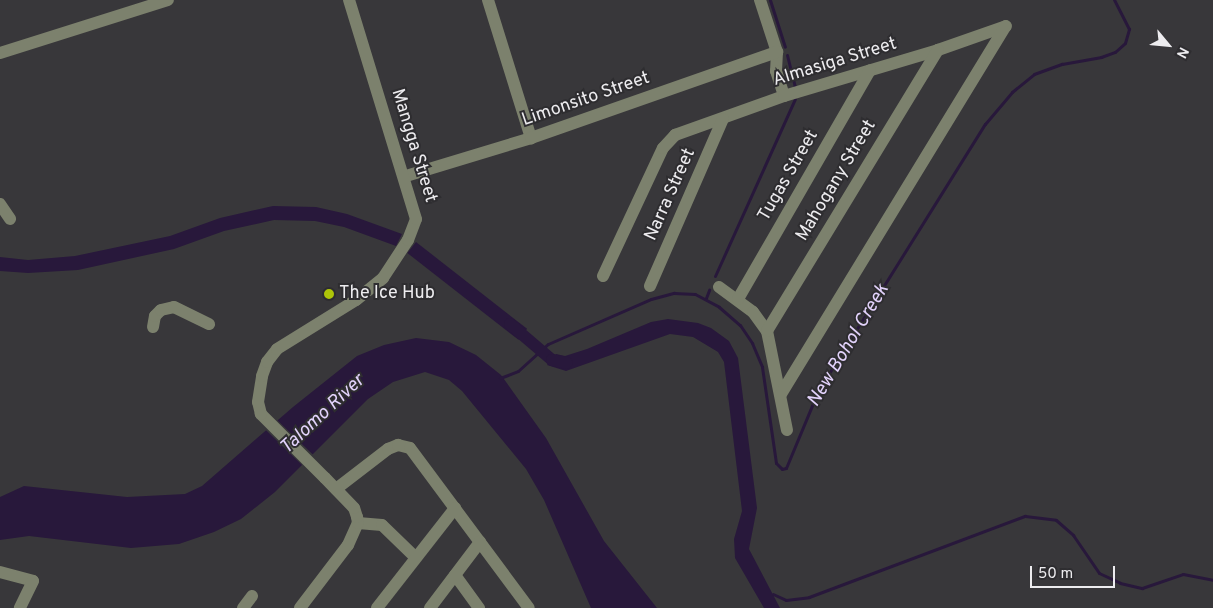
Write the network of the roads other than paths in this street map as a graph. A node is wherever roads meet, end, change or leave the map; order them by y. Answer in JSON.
{"nodes":[{"id":1,"x":168,"y":0,"type":"edge"},
{"id":2,"x":349,"y":0,"type":"edge"},
{"id":3,"x":488,"y":0,"type":"edge"},
{"id":4,"x":760,"y":0,"type":"edge"},
{"id":5,"x":938,"y":50,"type":"junction"},
{"id":6,"x":777,"y":52,"type":"junction"},
{"id":7,"x":0,"y":53,"type":"edge"},
{"id":8,"x":870,"y":70,"type":"junction"},
{"id":9,"x":784,"y":96,"type":"junction"},
{"id":10,"x":723,"y":119,"type":"junction"},
{"id":11,"x":531,"y":138,"type":"junction"},
{"id":12,"x":406,"y":176,"type":"junction"},
{"id":13,"x":0,"y":204,"type":"edge"},
{"id":14,"x":10,"y":219,"type":"dead end"},
{"id":15,"x":603,"y":276,"type":"dead end"},
{"id":16,"x":650,"y":286,"type":"dead end"},
{"id":17,"x":719,"y":287,"type":"dead end"},
{"id":18,"x":738,"y":299,"type":"junction"},
{"id":19,"x":209,"y":324,"type":"dead end"},
{"id":20,"x":153,"y":327,"type":"dead end"},
{"id":21,"x":767,"y":331,"type":"junction"},
{"id":22,"x":781,"y":394,"type":"junction"},
{"id":23,"x":787,"y":430,"type":"dead end"},
{"id":24,"x":336,"y":489,"type":"junction"},
{"id":25,"x":455,"y":508,"type":"junction"},
{"id":26,"x":358,"y":523,"type":"junction"},
{"id":27,"x":480,"y":542,"type":"junction"},
{"id":28,"x":415,"y":557,"type":"junction"},
{"id":29,"x":0,"y":572,"type":"edge"},
{"id":30,"x":455,"y":575,"type":"junction"},
{"id":31,"x":252,"y":596,"type":"dead end"},
{"id":32,"x":20,"y":608,"type":"edge"},
{"id":33,"x":243,"y":608,"type":"edge"},
{"id":34,"x":300,"y":608,"type":"edge"},
{"id":35,"x":377,"y":608,"type":"edge"},
{"id":36,"x":430,"y":608,"type":"edge"},
{"id":37,"x":479,"y":608,"type":"edge"},
{"id":38,"x":529,"y":608,"type":"edge"}],
"edges":[{"from":1,"to":7,"type":"street"},
{"from":2,"to":12,"type":"street","name":"Mangga Street"},
{"from":3,"to":11,"type":"street"},
{"from":4,"to":6,"type":"street"},
{"from":5,"to":8,"type":"street","name":"Almasiga Street"},
{"from":5,"to":21,"type":"street","name":"Mahogany Street"},
{"from":5,"to":22,"type":"street","name":"Almasiga Street"},
{"from":6,"to":9,"type":"street"},
{"from":6,"to":11,"type":"street","name":"Limonsito Street"},
{"from":8,"to":9,"type":"street","name":"Almasiga Street"},
{"from":8,"to":18,"type":"street","name":"Tugas Street"},
{"from":9,"to":10,"type":"street","name":"Almasiga Street"},
{"from":10,"to":15,"type":"street","name":"Almasiga Street"},
{"from":10,"to":16,"type":"street","name":"Narra Street"},
{"from":11,"to":12,"type":"street","name":"Limonsito Street"},
{"from":12,"to":24,"type":"street","name":"Mangga Street"},
{"from":13,"to":14,"type":"street"},
{"from":17,"to":18,"type":"street"},
{"from":18,"to":21,"type":"street"},
{"from":19,"to":20,"type":"street"},
{"from":21,"to":22,"type":"street"},
{"from":22,"to":23,"type":"street"},
{"from":24,"to":25,"type":"street"},
{"from":24,"to":26,"type":"street","name":"Mangga Street"},
{"from":25,"to":27,"type":"street"},
{"from":25,"to":28,"type":"street"},
{"from":26,"to":28,"type":"street"},
{"from":26,"to":34,"type":"street"},
{"from":27,"to":30,"type":"street"},
{"from":27,"to":38,"type":"street"},
{"from":28,"to":35,"type":"street"},
{"from":29,"to":32,"type":"street"},
{"from":30,"to":36,"type":"street"},
{"from":30,"to":37,"type":"street"},
{"from":31,"to":33,"type":"street"}]}
